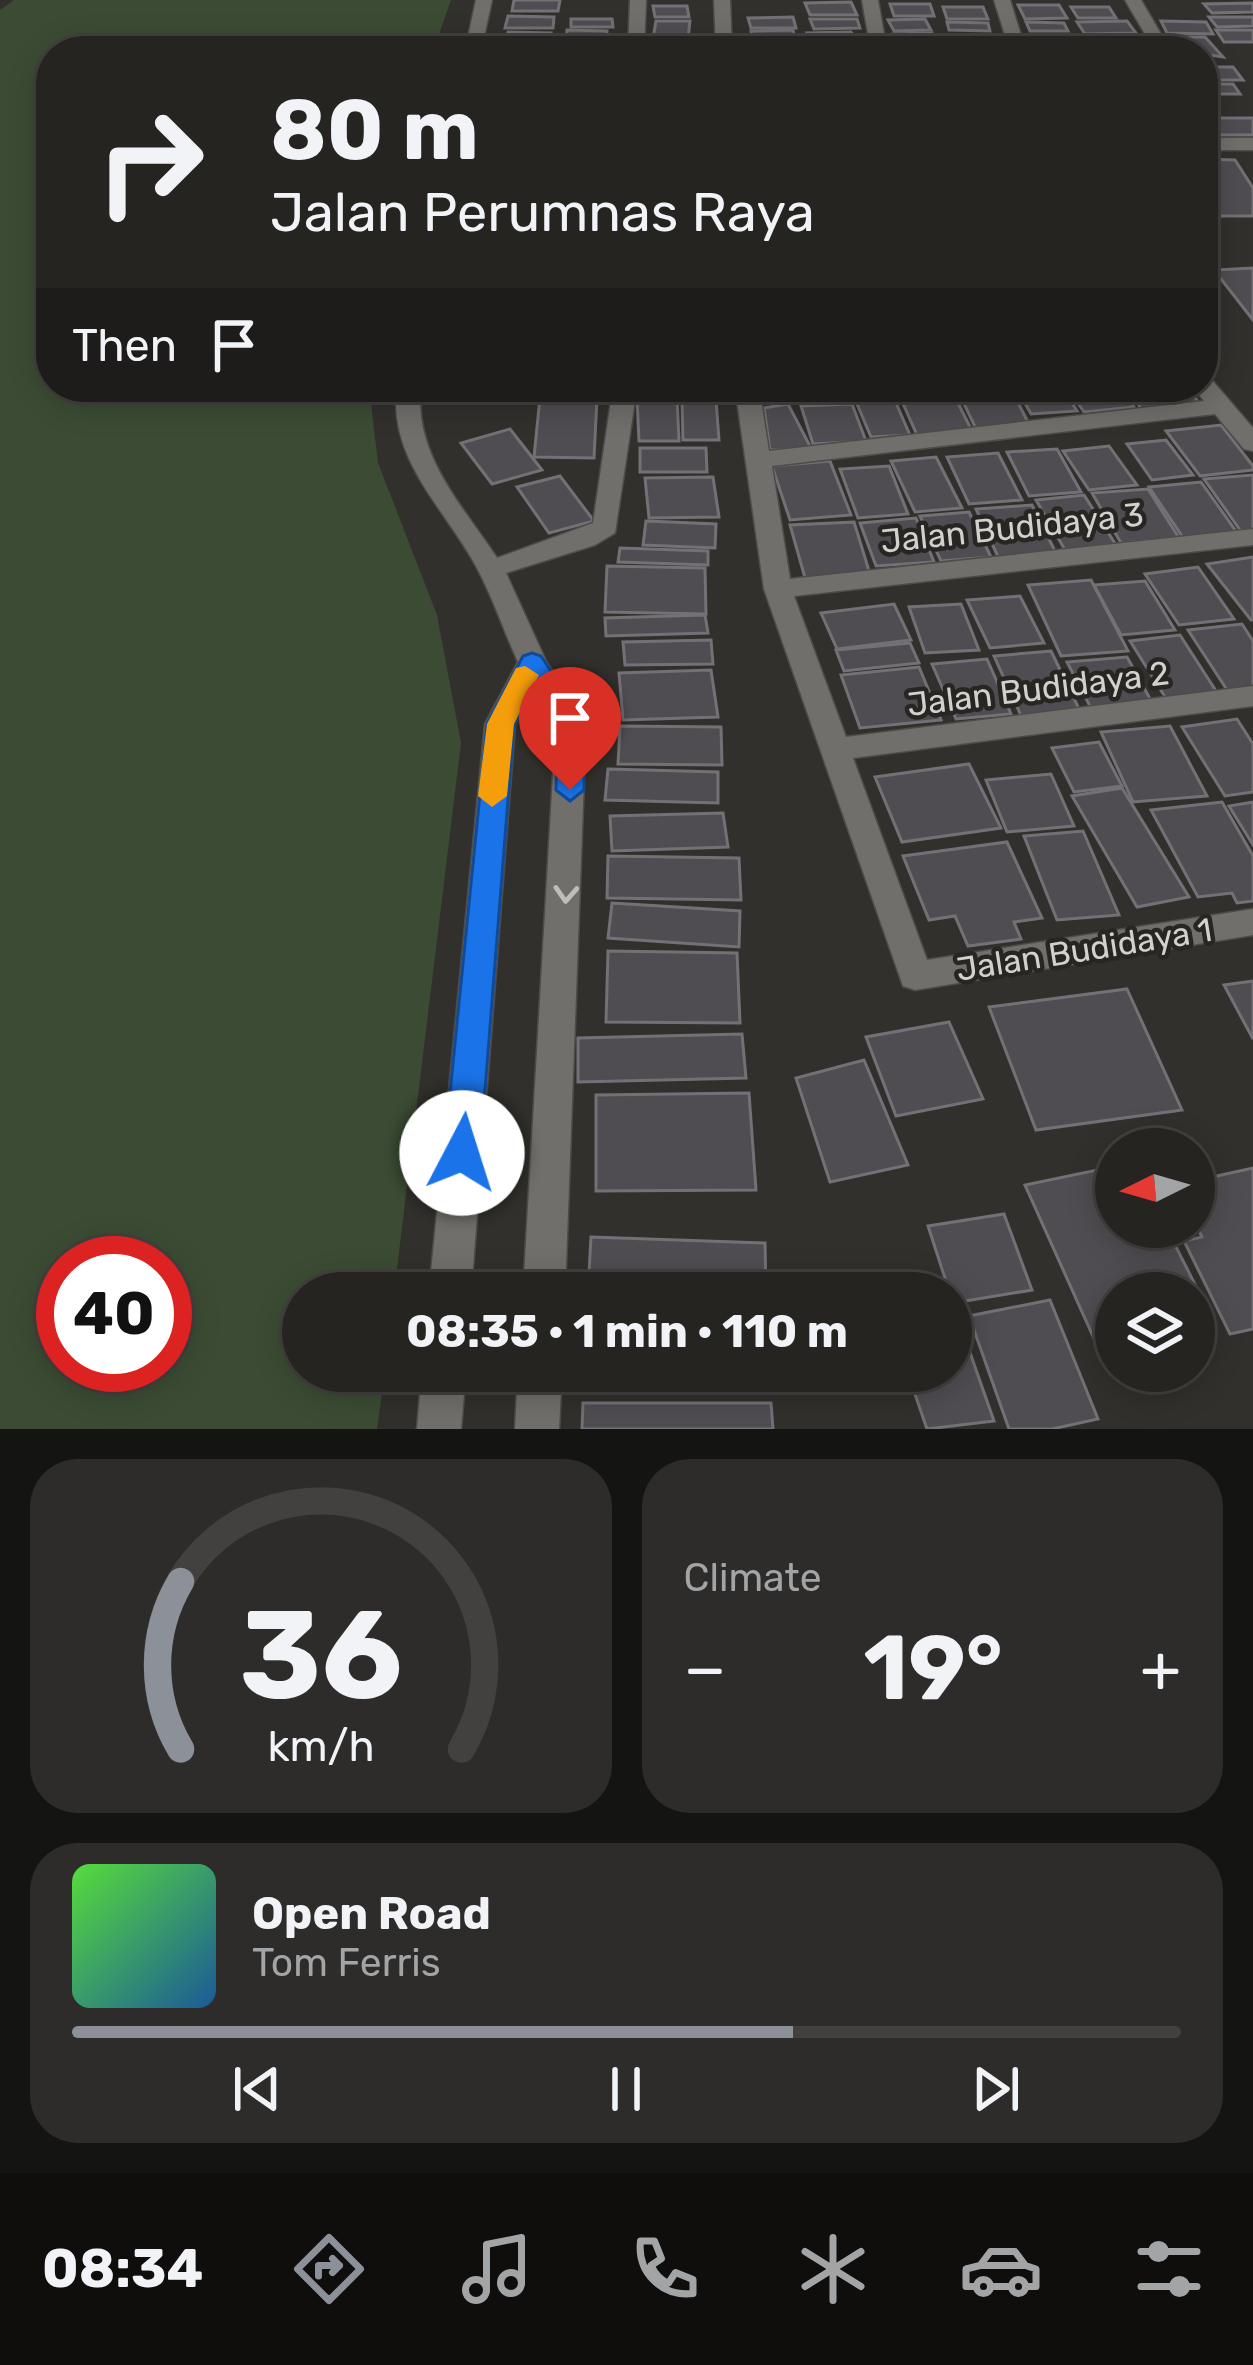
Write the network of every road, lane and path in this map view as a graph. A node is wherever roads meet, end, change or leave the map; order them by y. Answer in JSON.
{"nodes":[{"id":1,"x":484,"y":0,"type":"edge"},
{"id":2,"x":638,"y":0,"type":"edge"},
{"id":3,"x":722,"y":0,"type":"edge"},
{"id":4,"x":870,"y":0,"type":"edge"},
{"id":5,"x":1002,"y":0,"type":"edge"},
{"id":6,"x":1133,"y":0,"type":"edge"},
{"id":7,"x":476,"y":36,"type":"edge"},
{"id":8,"x":637,"y":36,"type":"edge"},
{"id":9,"x":723,"y":36,"type":"edge"},
{"id":10,"x":876,"y":36,"type":"edge"},
{"id":11,"x":1013,"y":36,"type":"edge"},
{"id":12,"x":1154,"y":36,"type":"edge"},
{"id":13,"x":1218,"y":142,"type":"edge"},
{"id":14,"x":1253,"y":144,"type":"edge"},
{"id":15,"x":407,"y":402,"type":"edge"},
{"id":16,"x":623,"y":402,"type":"edge"},
{"id":17,"x":749,"y":402,"type":"edge"},
{"id":18,"x":1217,"y":402,"type":"edge"},
{"id":19,"x":1220,"y":406,"type":"junction"},
{"id":20,"x":1249,"y":434,"type":"edge"},
{"id":21,"x":755,"y":460,"type":"junction"},
{"id":22,"x":1253,"y":537,"type":"edge"},
{"id":23,"x":491,"y":568,"type":"junction"},
{"id":24,"x":778,"y":589,"type":"junction"},
{"id":25,"x":532,"y":662,"type":"junction"},
{"id":26,"x":1253,"y":696,"type":"edge"},
{"id":27,"x":833,"y":750,"type":"junction"},
{"id":28,"x":1253,"y":922,"type":"edge"},
{"id":29,"x":452,"y":1272,"type":"edge"},
{"id":30,"x":545,"y":1272,"type":"edge"},
{"id":31,"x":442,"y":1392,"type":"edge"},
{"id":32,"x":539,"y":1392,"type":"edge"},
{"id":33,"x":439,"y":1429,"type":"edge"},
{"id":34,"x":537,"y":1429,"type":"edge"}],
"edges":[{"from":1,"to":7,"type":"street"},
{"from":2,"to":8,"type":"street"},
{"from":3,"to":9,"type":"street"},
{"from":4,"to":10,"type":"street"},
{"from":5,"to":11,"type":"street"},
{"from":6,"to":12,"type":"street"},
{"from":13,"to":14,"type":"street"},
{"from":15,"to":23,"type":"street"},
{"from":16,"to":23,"type":"street"},
{"from":17,"to":21,"type":"street"},
{"from":18,"to":19,"type":"street"},
{"from":19,"to":20,"type":"street"},
{"from":19,"to":21,"type":"street"},
{"from":21,"to":24,"type":"street"},
{"from":22,"to":24,"type":"street","name":"Jalan Budidaya 3"},
{"from":23,"to":25,"type":"street"},
{"from":24,"to":27,"type":"street"},
{"from":25,"to":29,"type":"street"},
{"from":25,"to":30,"type":"street","one_way":true},
{"from":26,"to":27,"type":"street","name":"Jalan Budidaya 2"},
{"from":27,"to":28,"type":"street","name":"Jalan Budidaya 1"},
{"from":31,"to":33,"type":"street"},
{"from":32,"to":34,"type":"street"}]}
